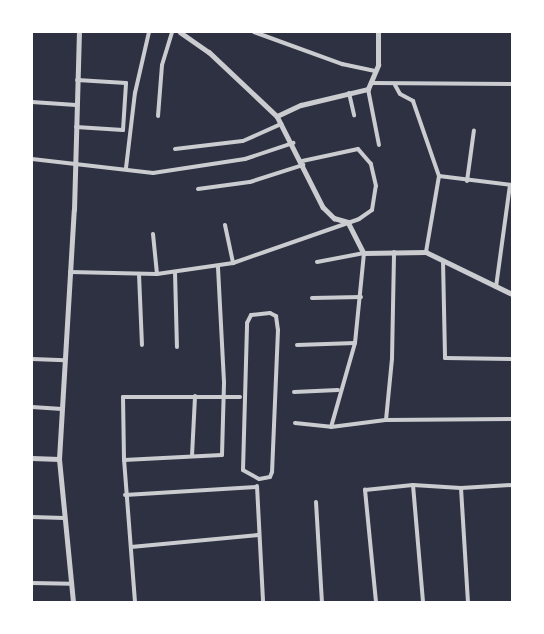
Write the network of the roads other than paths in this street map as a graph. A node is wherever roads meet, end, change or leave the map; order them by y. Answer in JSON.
{"nodes":[{"id":1,"x":79,"y":32,"type":"edge"},
{"id":2,"x":149,"y":32,"type":"edge"},
{"id":3,"x":172,"y":32,"type":"edge"},
{"id":4,"x":254,"y":32,"type":"edge"},
{"id":5,"x":378,"y":32,"type":"edge"},
{"id":6,"x":184,"y":33,"type":"edge"},
{"id":7,"x":376,"y":71,"type":"junction"},
{"id":8,"x":77,"y":80,"type":"junction"},
{"id":9,"x":373,"y":83,"type":"junction"},
{"id":10,"x":395,"y":84,"type":"junction"},
{"id":11,"x":513,"y":84,"type":"edge"},
{"id":12,"x":368,"y":89,"type":"junction"},
{"id":13,"x":348,"y":93,"type":"junction"},
{"id":14,"x":32,"y":102,"type":"edge"},
{"id":15,"x":76,"y":105,"type":"junction"},
{"id":16,"x":354,"y":115,"type":"dead end"},
{"id":17,"x":158,"y":116,"type":"dead end"},
{"id":18,"x":277,"y":116,"type":"junction"},
{"id":19,"x":282,"y":124,"type":"junction"},
{"id":20,"x":75,"y":127,"type":"junction"},
{"id":21,"x":474,"y":130,"type":"dead end"},
{"id":22,"x":293,"y":143,"type":"junction"},
{"id":23,"x":379,"y":145,"type":"dead end"},
{"id":24,"x":174,"y":149,"type":"dead end"},
{"id":25,"x":32,"y":159,"type":"edge"},
{"id":26,"x":73,"y":163,"type":"junction"},
{"id":27,"x":303,"y":163,"type":"junction"},
{"id":28,"x":126,"y":168,"type":"junction"},
{"id":29,"x":439,"y":176,"type":"junction"},
{"id":30,"x":467,"y":181,"type":"junction"},
{"id":31,"x":511,"y":185,"type":"edge"},
{"id":32,"x":198,"y":189,"type":"dead end"},
{"id":33,"x":348,"y":222,"type":"junction"},
{"id":34,"x":225,"y":225,"type":"dead end"},
{"id":35,"x":153,"y":234,"type":"dead end"},
{"id":36,"x":394,"y":252,"type":"junction"},
{"id":37,"x":426,"y":252,"type":"junction"},
{"id":38,"x":364,"y":253,"type":"junction"},
{"id":39,"x":443,"y":261,"type":"junction"},
{"id":40,"x":317,"y":262,"type":"dead end"},
{"id":41,"x":233,"y":263,"type":"junction"},
{"id":42,"x":218,"y":266,"type":"junction"},
{"id":43,"x":70,"y":272,"type":"junction"},
{"id":44,"x":175,"y":272,"type":"junction"},
{"id":45,"x":139,"y":274,"type":"junction"},
{"id":46,"x":157,"y":274,"type":"junction"},
{"id":47,"x":495,"y":288,"type":"junction"},
{"id":48,"x":513,"y":294,"type":"edge"},
{"id":49,"x":361,"y":297,"type":"junction"},
{"id":50,"x":312,"y":298,"type":"dead end"},
{"id":51,"x":355,"y":343,"type":"junction"},
{"id":52,"x":142,"y":345,"type":"dead end"},
{"id":53,"x":297,"y":345,"type":"dead end"},
{"id":54,"x":177,"y":347,"type":"dead end"},
{"id":55,"x":513,"y":358,"type":"edge"},
{"id":56,"x":32,"y":359,"type":"edge"},
{"id":57,"x":65,"y":360,"type":"junction"},
{"id":58,"x":338,"y":390,"type":"junction"},
{"id":59,"x":294,"y":392,"type":"dead end"},
{"id":60,"x":195,"y":396,"type":"junction"},
{"id":61,"x":240,"y":397,"type":"dead end"},
{"id":62,"x":224,"y":398,"type":"junction"},
{"id":63,"x":32,"y":407,"type":"edge"},
{"id":64,"x":62,"y":409,"type":"junction"},
{"id":65,"x":513,"y":419,"type":"edge"},
{"id":66,"x":386,"y":420,"type":"junction"},
{"id":67,"x":295,"y":423,"type":"dead end"},
{"id":68,"x":331,"y":427,"type":"junction"},
{"id":69,"x":192,"y":456,"type":"junction"},
{"id":70,"x":32,"y":458,"type":"edge"},
{"id":71,"x":58,"y":459,"type":"junction"},
{"id":72,"x":124,"y":460,"type":"junction"},
{"id":73,"x":260,"y":479,"type":"junction"},
{"id":74,"x":413,"y":485,"type":"junction"},
{"id":75,"x":513,"y":485,"type":"edge"},
{"id":76,"x":257,"y":486,"type":"junction"},
{"id":77,"x":461,"y":488,"type":"junction"},
{"id":78,"x":125,"y":495,"type":"junction"},
{"id":79,"x":316,"y":502,"type":"dead end"},
{"id":80,"x":32,"y":517,"type":"edge"},
{"id":81,"x":64,"y":518,"type":"junction"},
{"id":82,"x":258,"y":535,"type":"junction"},
{"id":83,"x":131,"y":547,"type":"junction"},
{"id":84,"x":32,"y":583,"type":"edge"},
{"id":85,"x":71,"y":584,"type":"junction"},
{"id":86,"x":73,"y":603,"type":"edge"},
{"id":87,"x":135,"y":603,"type":"edge"},
{"id":88,"x":263,"y":603,"type":"edge"},
{"id":89,"x":322,"y":603,"type":"edge"},
{"id":90,"x":376,"y":603,"type":"edge"},
{"id":91,"x":423,"y":603,"type":"edge"},
{"id":92,"x":468,"y":603,"type":"edge"}],
"edges":[{"from":1,"to":8,"type":"street"},
{"from":2,"to":28,"type":"street"},
{"from":3,"to":17,"type":"street"},
{"from":4,"to":7,"type":"street"},
{"from":5,"to":7,"type":"street"},
{"from":6,"to":18,"type":"street"},
{"from":7,"to":9,"type":"street"},
{"from":8,"to":15,"type":"street"},
{"from":8,"to":20,"type":"street"},
{"from":9,"to":10,"type":"street"},
{"from":9,"to":12,"type":"street"},
{"from":10,"to":11,"type":"street"},
{"from":10,"to":29,"type":"street"},
{"from":12,"to":13,"type":"street"},
{"from":12,"to":23,"type":"street"},
{"from":13,"to":16,"type":"street"},
{"from":13,"to":18,"type":"street"},
{"from":14,"to":15,"type":"street"},
{"from":15,"to":20,"type":"street"},
{"from":18,"to":19,"type":"street"},
{"from":19,"to":22,"type":"street"},
{"from":19,"to":24,"type":"street"},
{"from":20,"to":26,"type":"street"},
{"from":21,"to":30,"type":"street"},
{"from":22,"to":27,"type":"street"},
{"from":22,"to":28,"type":"street"},
{"from":25,"to":26,"type":"street"},
{"from":26,"to":28,"type":"street"},
{"from":26,"to":43,"type":"street"},
{"from":27,"to":32,"type":"street"},
{"from":27,"to":33,"type":"street"},
{"from":27,"to":33,"type":"street"},
{"from":29,"to":30,"type":"street"},
{"from":29,"to":37,"type":"street"},
{"from":30,"to":31,"type":"street"},
{"from":31,"to":47,"type":"street"},
{"from":33,"to":38,"type":"street"},
{"from":33,"to":41,"type":"street"},
{"from":34,"to":41,"type":"street"},
{"from":35,"to":46,"type":"street"},
{"from":36,"to":37,"type":"street"},
{"from":36,"to":38,"type":"street"},
{"from":36,"to":66,"type":"street"},
{"from":37,"to":39,"type":"street"},
{"from":38,"to":40,"type":"street"},
{"from":38,"to":49,"type":"street"},
{"from":39,"to":47,"type":"street"},
{"from":39,"to":55,"type":"street"},
{"from":41,"to":42,"type":"street"},
{"from":42,"to":44,"type":"street"},
{"from":42,"to":62,"type":"street"},
{"from":43,"to":45,"type":"street"},
{"from":43,"to":57,"type":"street"},
{"from":44,"to":46,"type":"street"},
{"from":44,"to":54,"type":"street"},
{"from":45,"to":46,"type":"street"},
{"from":45,"to":52,"type":"street"},
{"from":47,"to":48,"type":"street"},
{"from":49,"to":50,"type":"street"},
{"from":49,"to":51,"type":"street"},
{"from":51,"to":53,"type":"street"},
{"from":51,"to":58,"type":"street"},
{"from":56,"to":57,"type":"street"},
{"from":57,"to":64,"type":"street"},
{"from":58,"to":59,"type":"street"},
{"from":58,"to":68,"type":"street"},
{"from":60,"to":62,"type":"street"},
{"from":60,"to":69,"type":"street"},
{"from":60,"to":72,"type":"street"},
{"from":61,"to":62,"type":"street"},
{"from":62,"to":69,"type":"street"},
{"from":63,"to":64,"type":"street"},
{"from":64,"to":71,"type":"street"},
{"from":65,"to":66,"type":"street"},
{"from":66,"to":68,"type":"street"},
{"from":67,"to":68,"type":"street"},
{"from":69,"to":72,"type":"street"},
{"from":70,"to":71,"type":"street"},
{"from":71,"to":81,"type":"street"},
{"from":72,"to":78,"type":"street"},
{"from":73,"to":73,"type":"street"},
{"from":73,"to":76,"type":"street"},
{"from":74,"to":77,"type":"street"},
{"from":74,"to":90,"type":"street"},
{"from":74,"to":91,"type":"street"},
{"from":75,"to":77,"type":"street"},
{"from":76,"to":78,"type":"street"},
{"from":76,"to":82,"type":"street"},
{"from":77,"to":92,"type":"street"},
{"from":78,"to":83,"type":"street"},
{"from":79,"to":89,"type":"street"},
{"from":80,"to":81,"type":"street"},
{"from":81,"to":85,"type":"street"},
{"from":82,"to":83,"type":"street"},
{"from":82,"to":88,"type":"street"},
{"from":83,"to":87,"type":"street"},
{"from":84,"to":85,"type":"street"},
{"from":85,"to":86,"type":"street"}]}
